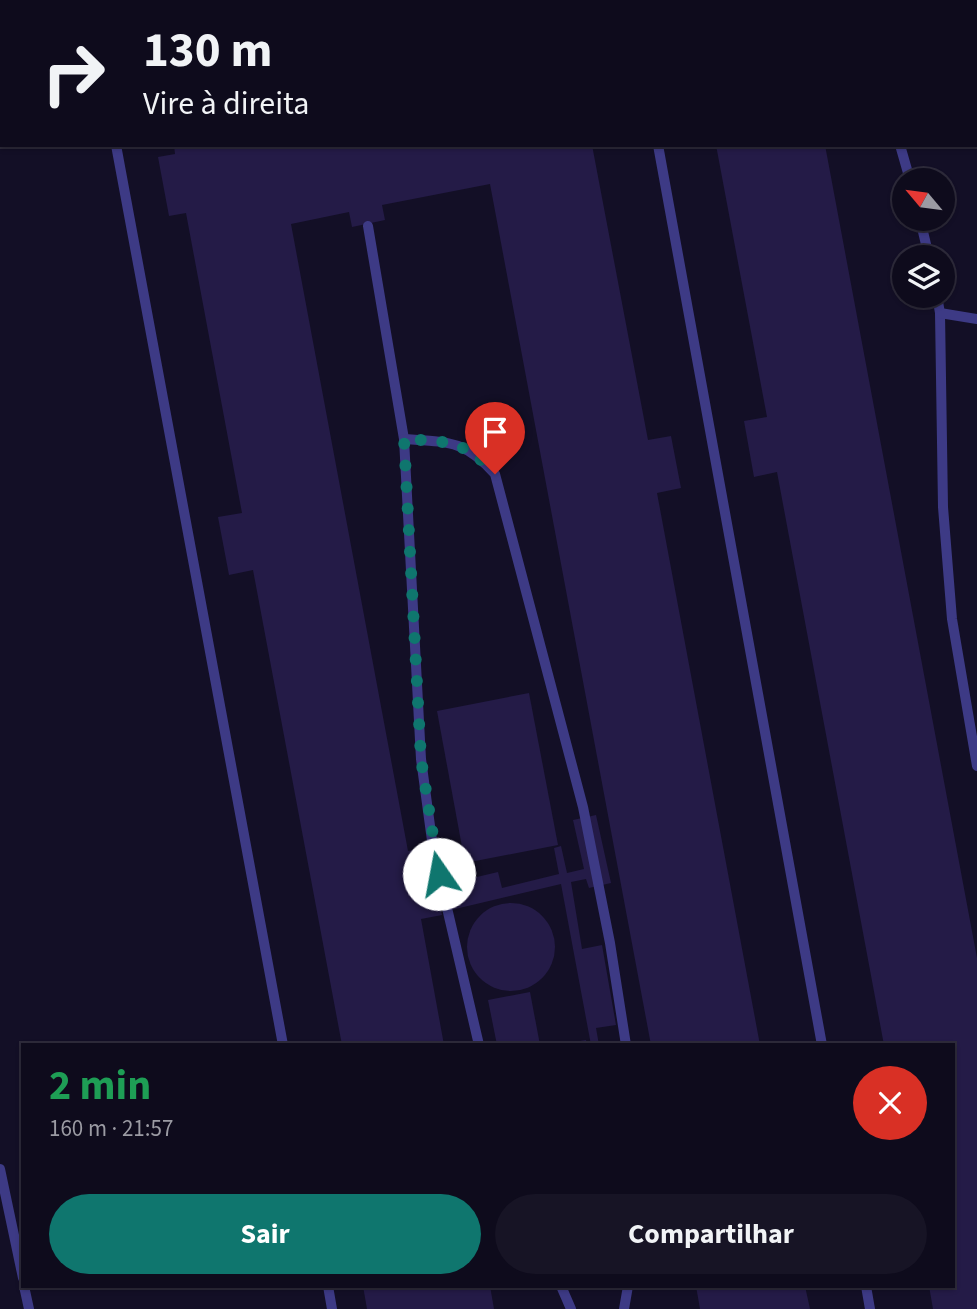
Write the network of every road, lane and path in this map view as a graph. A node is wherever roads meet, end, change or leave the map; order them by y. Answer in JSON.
{"nodes":[{"id":1,"x":116,"y":147,"type":"edge"},
{"id":2,"x":658,"y":147,"type":"edge"},
{"id":3,"x":901,"y":147,"type":"edge"},
{"id":4,"x":906,"y":168,"type":"edge"},
{"id":5,"x":368,"y":226,"type":"dead end"},
{"id":6,"x":939,"y":308,"type":"edge"},
{"id":7,"x":940,"y":313,"type":"junction"},
{"id":8,"x":977,"y":319,"type":"edge"},
{"id":9,"x":404,"y":439,"type":"junction"},
{"id":10,"x":977,"y":766,"type":"edge"},
{"id":11,"x":283,"y":1043,"type":"edge"},
{"id":12,"x":479,"y":1043,"type":"edge"},
{"id":13,"x":626,"y":1043,"type":"edge"},
{"id":14,"x":822,"y":1043,"type":"edge"},
{"id":15,"x":0,"y":1169,"type":"edge"},
{"id":16,"x":21,"y":1269,"type":"edge"},
{"id":17,"x":24,"y":1288,"type":"edge"},
{"id":18,"x":328,"y":1288,"type":"edge"},
{"id":19,"x":562,"y":1288,"type":"edge"},
{"id":20,"x":628,"y":1288,"type":"edge"},
{"id":21,"x":866,"y":1288,"type":"edge"},
{"id":22,"x":29,"y":1309,"type":"edge"},
{"id":23,"x":332,"y":1309,"type":"edge"},
{"id":24,"x":571,"y":1309,"type":"edge"},
{"id":25,"x":624,"y":1309,"type":"edge"},
{"id":26,"x":870,"y":1309,"type":"edge"}],
"edges":[{"from":1,"to":11,"type":"lane"},
{"from":2,"to":14,"type":"lane"},
{"from":3,"to":4,"type":"lane"},
{"from":5,"to":9,"type":"lane"},
{"from":6,"to":7,"type":"lane"},
{"from":7,"to":8,"type":"lane"},
{"from":7,"to":10,"type":"lane"},
{"from":9,"to":12,"type":"lane"},
{"from":9,"to":13,"type":"lane"},
{"from":15,"to":16,"type":"lane"},
{"from":17,"to":22,"type":"lane"},
{"from":18,"to":23,"type":"lane"},
{"from":19,"to":24,"type":"lane"},
{"from":20,"to":25,"type":"lane"},
{"from":21,"to":26,"type":"lane"}]}
